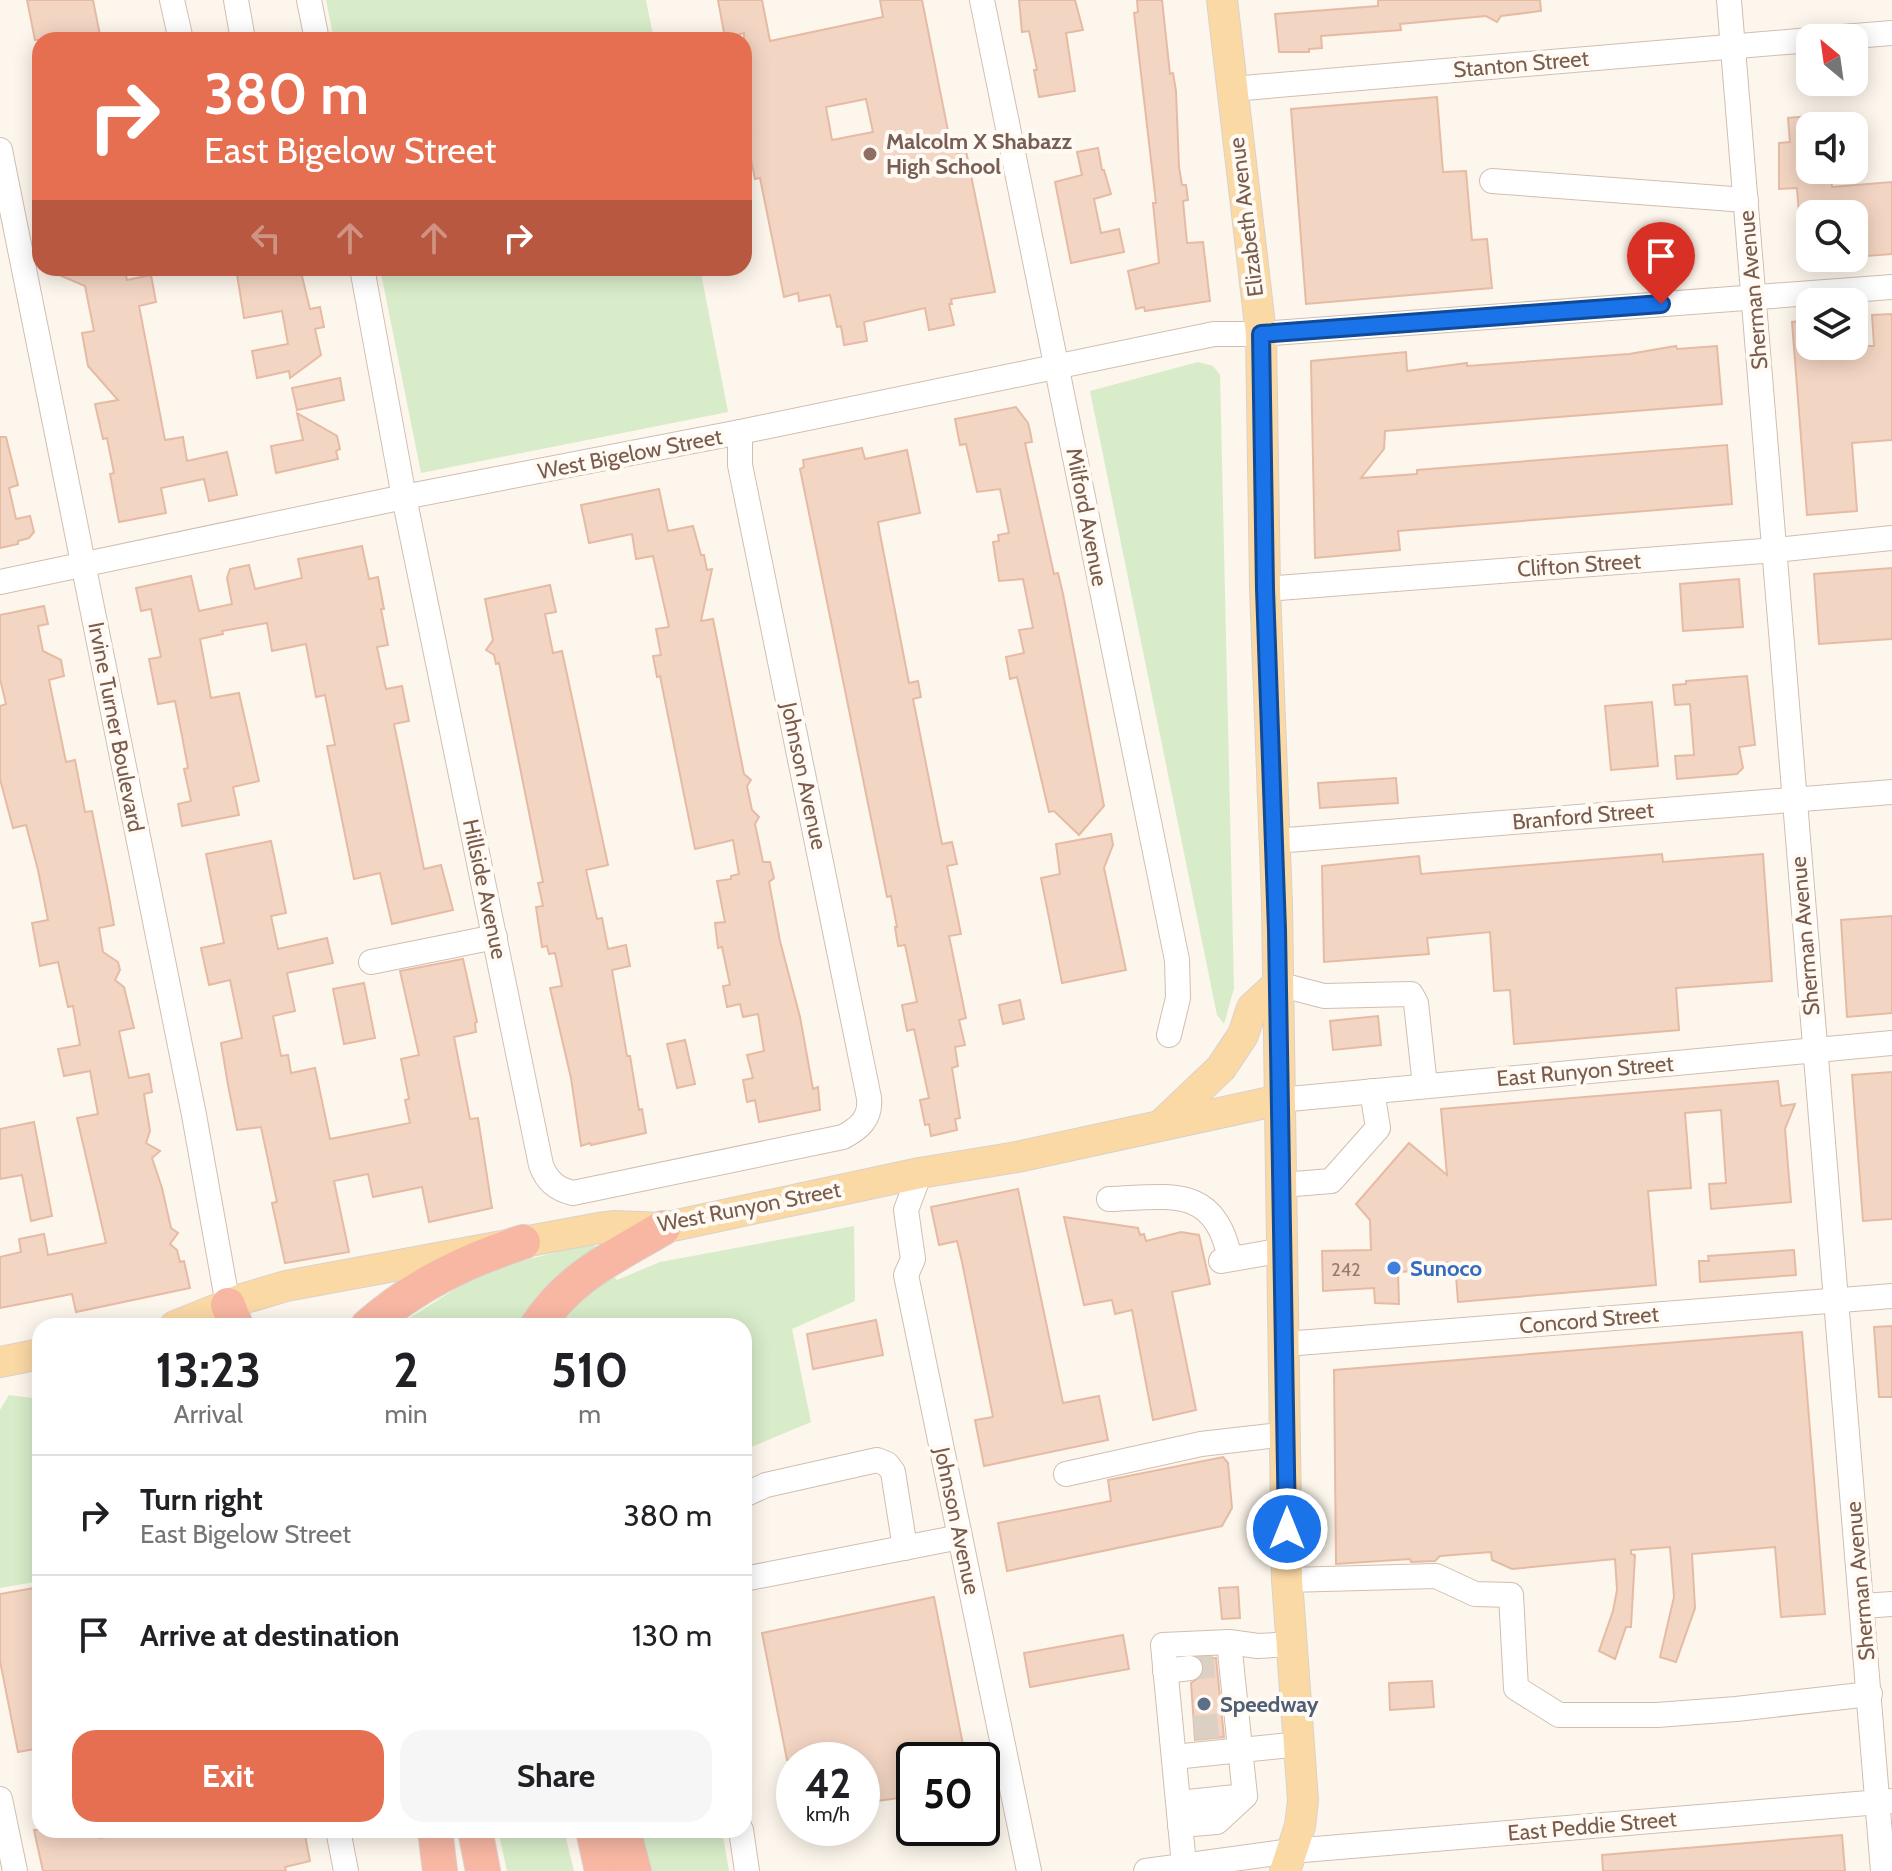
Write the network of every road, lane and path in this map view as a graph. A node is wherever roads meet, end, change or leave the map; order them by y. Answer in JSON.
{"nodes":[{"id":1,"x":172,"y":0,"type":"edge"},
{"id":2,"x":236,"y":0,"type":"edge"},
{"id":3,"x":309,"y":0,"type":"edge"},
{"id":4,"x":982,"y":0,"type":"edge"},
{"id":5,"x":1222,"y":0,"type":"edge"},
{"id":6,"x":1729,"y":0,"type":"edge"},
{"id":7,"x":179,"y":32,"type":"edge"},
{"id":8,"x":242,"y":32,"type":"edge"},
{"id":9,"x":315,"y":32,"type":"edge"},
{"id":10,"x":1892,"y":33,"type":"edge"},
{"id":11,"x":1868,"y":35,"type":"edge"},
{"id":12,"x":1796,"y":41,"type":"edge"},
{"id":13,"x":1733,"y":46,"type":"junction"},
{"id":14,"x":1232,"y":89,"type":"junction"},
{"id":15,"x":0,"y":150,"type":"edge"},
{"id":16,"x":1492,"y":181,"type":"dead end"},
{"id":17,"x":1746,"y":200,"type":"junction"},
{"id":18,"x":363,"y":276,"type":"edge"},
{"id":19,"x":1892,"y":287,"type":"edge"},
{"id":20,"x":1754,"y":297,"type":"junction"},
{"id":21,"x":1261,"y":334,"type":"junction"},
{"id":22,"x":1057,"y":365,"type":"junction"},
{"id":23,"x":740,"y":432,"type":"junction"},
{"id":24,"x":404,"y":497,"type":"junction"},
{"id":25,"x":1892,"y":538,"type":"edge"},
{"id":26,"x":1776,"y":550,"type":"junction"},
{"id":27,"x":83,"y":566,"type":"junction"},
{"id":28,"x":0,"y":582,"type":"edge"},
{"id":29,"x":1265,"y":589,"type":"junction"},
{"id":30,"x":1892,"y":792,"type":"edge"},
{"id":31,"x":1794,"y":799,"type":"junction"},
{"id":32,"x":1275,"y":841,"type":"junction"},
{"id":33,"x":495,"y":937,"type":"junction"},
{"id":34,"x":371,"y":962,"type":"dead end"},
{"id":35,"x":1278,"y":984,"type":"junction"},
{"id":36,"x":1169,"y":1035,"type":"dead end"},
{"id":37,"x":1892,"y":1043,"type":"edge"},
{"id":38,"x":1815,"y":1049,"type":"junction"},
{"id":39,"x":1425,"y":1086,"type":"junction"},
{"id":40,"x":1372,"y":1091,"type":"junction"},
{"id":41,"x":1279,"y":1100,"type":"junction"},
{"id":42,"x":866,"y":1119,"type":"joint"},
{"id":43,"x":1159,"y":1126,"type":"junction"},
{"id":44,"x":920,"y":1173,"type":"junction"},
{"id":45,"x":1282,"y":1185,"type":"junction"},
{"id":46,"x":1109,"y":1199,"type":"dead end"},
{"id":47,"x":663,"y":1228,"type":"junction"},
{"id":48,"x":523,"y":1242,"type":"junction"},
{"id":49,"x":1283,"y":1250,"type":"junction"},
{"id":50,"x":1892,"y":1296,"type":"edge"},
{"id":51,"x":1835,"y":1300,"type":"junction"},
{"id":52,"x":232,"y":1315,"type":"edge"},
{"id":53,"x":378,"y":1318,"type":"edge"},
{"id":54,"x":542,"y":1318,"type":"edge"},
{"id":55,"x":1285,"y":1344,"type":"junction"},
{"id":56,"x":22,"y":1358,"type":"edge"},
{"id":57,"x":0,"y":1375,"type":"edge"},
{"id":58,"x":1287,"y":1434,"type":"junction"},
{"id":59,"x":1066,"y":1474,"type":"dead end"},
{"id":60,"x":752,"y":1491,"type":"edge"},
{"id":61,"x":960,"y":1537,"type":"junction"},
{"id":62,"x":905,"y":1548,"type":"junction"},
{"id":63,"x":752,"y":1577,"type":"edge"},
{"id":64,"x":1287,"y":1580,"type":"junction"},
{"id":65,"x":1892,"y":1604,"type":"edge"},
{"id":66,"x":1862,"y":1606,"type":"junction"},
{"id":67,"x":1293,"y":1644,"type":"junction"},
{"id":68,"x":1227,"y":1657,"type":"junction"},
{"id":69,"x":1190,"y":1668,"type":"tunnel mouth"},
{"id":70,"x":1165,"y":1671,"type":"junction"},
{"id":71,"x":1870,"y":1694,"type":"junction"},
{"id":72,"x":1300,"y":1744,"type":"junction"},
{"id":73,"x":1240,"y":1749,"type":"junction"},
{"id":74,"x":1174,"y":1757,"type":"junction"},
{"id":75,"x":0,"y":1799,"type":"edge"},
{"id":76,"x":1886,"y":1802,"type":"edge"},
{"id":77,"x":1180,"y":1814,"type":"junction"},
{"id":78,"x":340,"y":1838,"type":"edge"},
{"id":79,"x":436,"y":1838,"type":"edge"},
{"id":80,"x":742,"y":1838,"type":"edge"},
{"id":81,"x":1292,"y":1864,"type":"edge"},
{"id":82,"x":1184,"y":1865,"type":"junction"},
{"id":83,"x":440,"y":1869,"type":"edge"},
{"id":84,"x":15,"y":1871,"type":"edge"},
{"id":85,"x":346,"y":1871,"type":"edge"},
{"id":86,"x":747,"y":1871,"type":"edge"},
{"id":87,"x":1029,"y":1871,"type":"edge"},
{"id":88,"x":1146,"y":1871,"type":"edge"},
{"id":89,"x":1883,"y":1871,"type":"edge"}],
"edges":[{"from":1,"to":7,"type":"street"},
{"from":2,"to":8,"type":"street"},
{"from":3,"to":9,"type":"street"},
{"from":4,"to":22,"type":"street","name":"Milford Avenue"},
{"from":5,"to":14,"type":"main road","name":"Elizabeth Avenue"},
{"from":6,"to":13,"type":"street","name":"Sherman Avenue"},
{"from":10,"to":11,"type":"street"},
{"from":12,"to":13,"type":"street","name":"Stanton Street"},
{"from":13,"to":14,"type":"street","name":"Stanton Street"},
{"from":13,"to":17,"type":"street","name":"Sherman Avenue"},
{"from":14,"to":21,"type":"main road","name":"Elizabeth Avenue"},
{"from":15,"to":27,"type":"street","name":"Irvine Turner Boulevard"},
{"from":16,"to":17,"type":"street"},
{"from":17,"to":20,"type":"street","name":"Sherman Avenue"},
{"from":18,"to":24,"type":"street","name":"Hillside Avenue"},
{"from":19,"to":20,"type":"street","name":"West Bigelow Street"},
{"from":20,"to":21,"type":"street","name":"West Bigelow Street"},
{"from":20,"to":26,"type":"street","name":"Sherman Avenue"},
{"from":21,"to":22,"type":"street","name":"West Bigelow Street"},
{"from":21,"to":29,"type":"main road","name":"Elizabeth Avenue"},
{"from":22,"to":23,"type":"street","name":"West Bigelow Street"},
{"from":22,"to":36,"type":"street","name":"Milford Avenue"},
{"from":23,"to":24,"type":"street","name":"West Bigelow Street"},
{"from":23,"to":42,"type":"street","name":"Johnson Avenue"},
{"from":24,"to":27,"type":"street","name":"West Bigelow Street"},
{"from":24,"to":33,"type":"street","name":"Hillside Avenue"},
{"from":25,"to":26,"type":"street","name":"Clifton Street"},
{"from":26,"to":29,"type":"street","name":"Clifton Street"},
{"from":26,"to":31,"type":"street","name":"Sherman Avenue"},
{"from":27,"to":28,"type":"street","name":"West Bigelow Street"},
{"from":27,"to":52,"type":"street","name":"Irvine Turner Boulevard"},
{"from":29,"to":32,"type":"main road","name":"Elizabeth Avenue"},
{"from":30,"to":31,"type":"street","name":"Branford Street"},
{"from":31,"to":32,"type":"street","name":"Branford Street"},
{"from":31,"to":38,"type":"street","name":"Sherman Avenue"},
{"from":32,"to":35,"type":"main road","name":"Elizabeth Avenue"},
{"from":33,"to":34,"type":"street"},
{"from":33,"to":42,"type":"street","name":"Hillside Avenue"},
{"from":35,"to":39,"type":"street"},
{"from":35,"to":41,"type":"main road","name":"Elizabeth Avenue"},
{"from":35,"to":43,"type":"main road"},
{"from":37,"to":38,"type":"street","name":"East Runyon Street"},
{"from":38,"to":39,"type":"street","name":"East Runyon Street"},
{"from":38,"to":51,"type":"street","name":"Sherman Avenue"},
{"from":39,"to":40,"type":"street","name":"East Runyon Street"},
{"from":40,"to":41,"type":"street","name":"East Runyon Street"},
{"from":40,"to":45,"type":"street"},
{"from":41,"to":43,"type":"main road","name":"West Runyon Street"},
{"from":41,"to":45,"type":"main road","name":"Elizabeth Avenue"},
{"from":43,"to":44,"type":"main road","name":"West Runyon Street"},
{"from":44,"to":47,"type":"main road","name":"West Runyon Street"},
{"from":44,"to":61,"type":"street","name":"Johnson Avenue"},
{"from":45,"to":49,"type":"main road","name":"Elizabeth Avenue"},
{"from":46,"to":49,"type":"street"},
{"from":47,"to":48,"type":"main road","name":"West Runyon Street"},
{"from":47,"to":54,"type":"highway"},
{"from":48,"to":52,"type":"main road","name":"West Runyon Street"},
{"from":48,"to":53,"type":"highway"},
{"from":49,"to":55,"type":"main road","name":"Elizabeth Avenue"},
{"from":50,"to":51,"type":"street","name":"Concord Street"},
{"from":51,"to":55,"type":"street","name":"Concord Street"},
{"from":51,"to":66,"type":"street","name":"Sherman Avenue"},
{"from":55,"to":58,"type":"main road","name":"Elizabeth Avenue"},
{"from":56,"to":57,"type":"main road"},
{"from":58,"to":59,"type":"street"},
{"from":58,"to":64,"type":"main road","name":"Elizabeth Avenue"},
{"from":60,"to":62,"type":"street"},
{"from":61,"to":62,"type":"street"},
{"from":61,"to":87,"type":"street","name":"Johnson Avenue"},
{"from":62,"to":63,"type":"street"},
{"from":64,"to":67,"type":"main road","name":"Elizabeth Avenue"},
{"from":64,"to":71,"type":"street"},
{"from":65,"to":66,"type":"street"},
{"from":66,"to":71,"type":"street","name":"Sherman Avenue"},
{"from":67,"to":68,"type":"street"},
{"from":67,"to":72,"type":"main road","name":"Elizabeth Avenue"},
{"from":68,"to":70,"type":"street"},
{"from":68,"to":73,"type":"street"},
{"from":69,"to":70,"type":"street"},
{"from":70,"to":74,"type":"street"},
{"from":71,"to":76,"type":"street","name":"Sherman Avenue"},
{"from":72,"to":73,"type":"street"},
{"from":72,"to":81,"type":"main road","name":"Elizabeth Avenue"},
{"from":73,"to":74,"type":"street"},
{"from":73,"to":77,"type":"street"},
{"from":74,"to":77,"type":"street"},
{"from":75,"to":84,"type":"street"},
{"from":76,"to":81,"type":"street","name":"East Peddie Street"},
{"from":76,"to":89,"type":"street","name":"Sherman Avenue"},
{"from":77,"to":82,"type":"street"},
{"from":78,"to":85,"type":"street"},
{"from":79,"to":83,"type":"highway"},
{"from":80,"to":86,"type":"street"},
{"from":81,"to":82,"type":"street","name":"East Peddie Street"},
{"from":82,"to":88,"type":"street","name":"East Peddie Street"}]}
